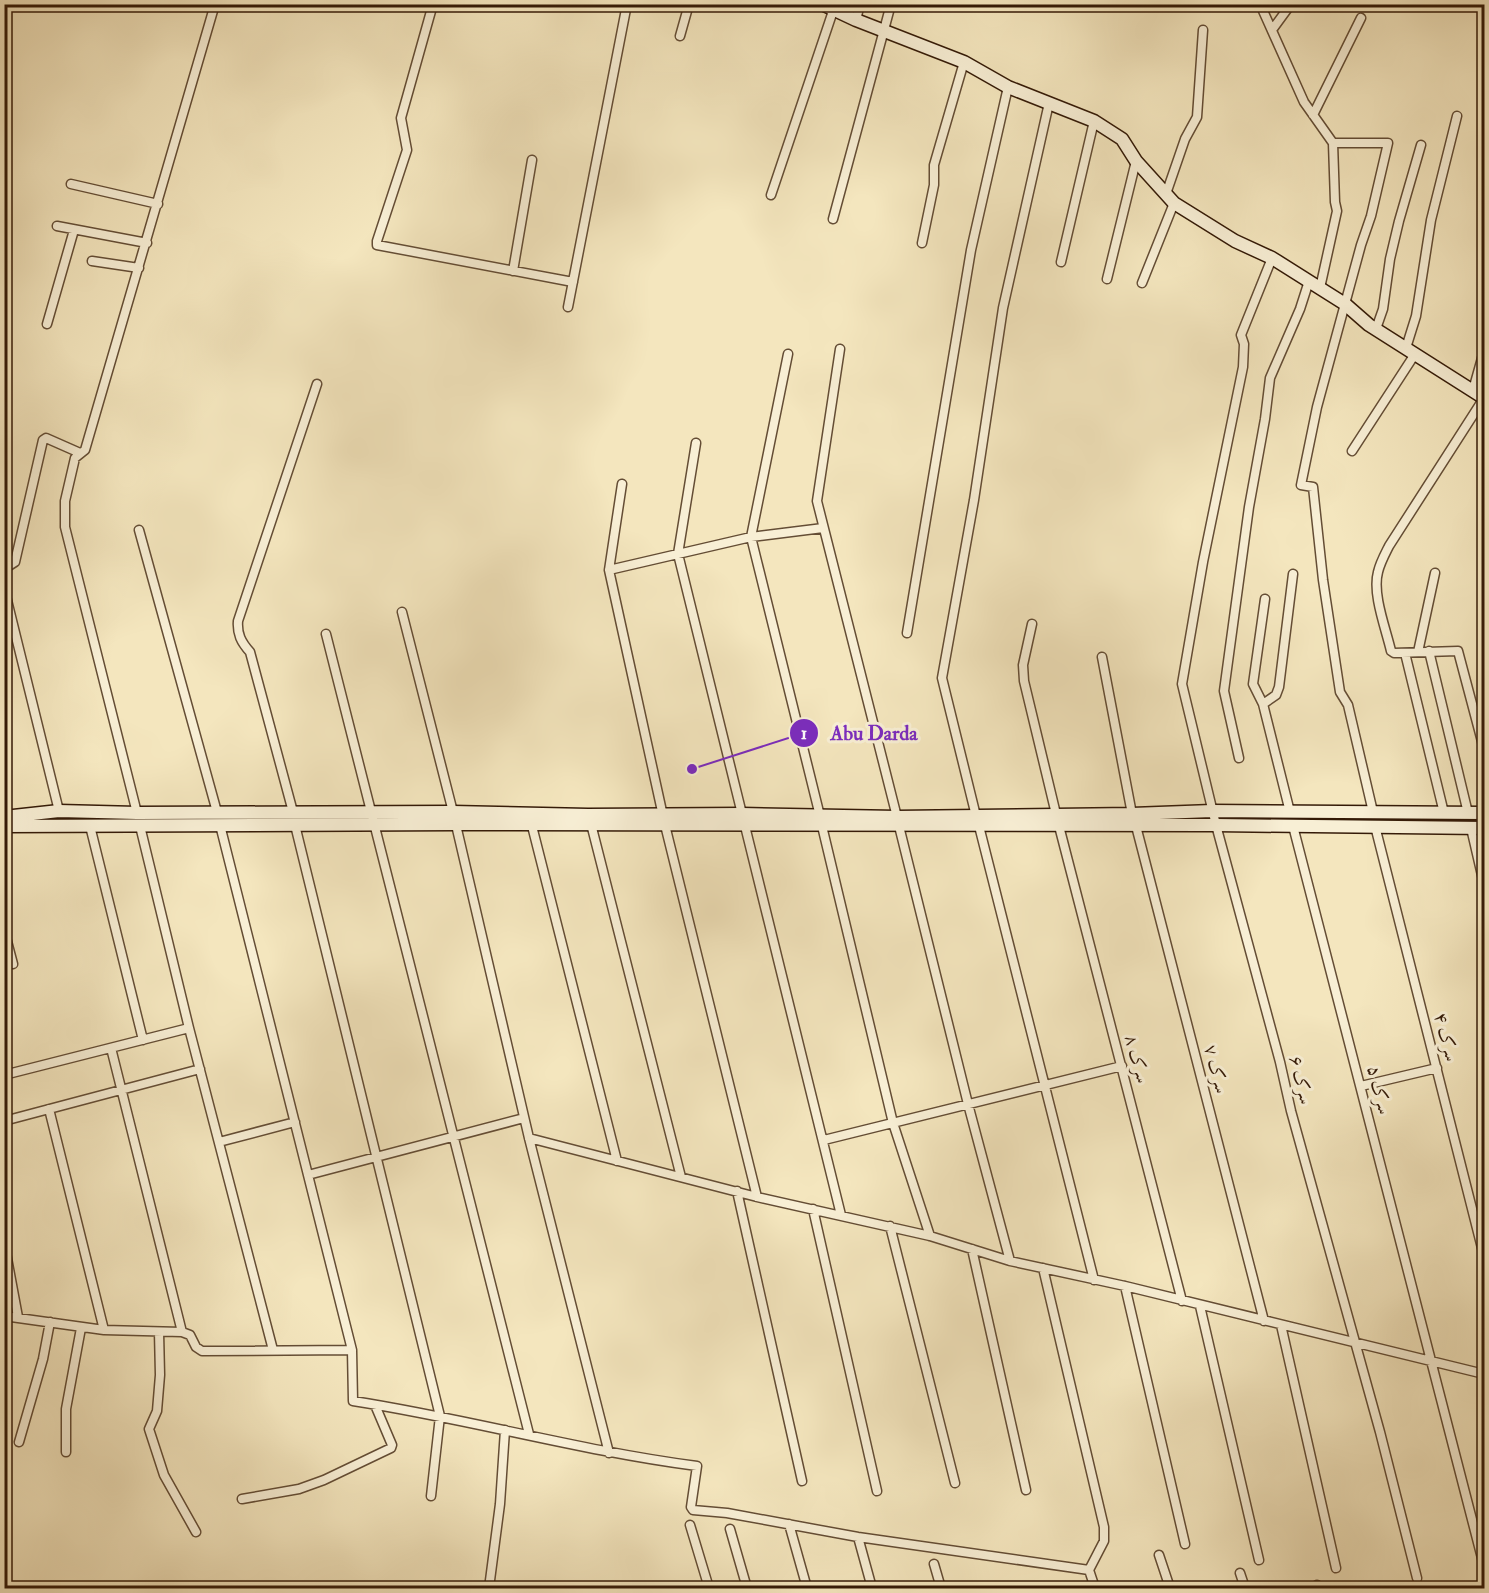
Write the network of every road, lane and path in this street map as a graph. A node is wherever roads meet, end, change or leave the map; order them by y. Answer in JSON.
{"nodes":[{"id":1,"x":215,"y":4,"type":"edge"},
{"id":2,"x":433,"y":4,"type":"edge"},
{"id":3,"x":627,"y":4,"type":"edge"},
{"id":4,"x":689,"y":4,"type":"edge"},
{"id":5,"x":860,"y":4,"type":"edge"},
{"id":6,"x":891,"y":4,"type":"edge"},
{"id":7,"x":1260,"y":4,"type":"edge"},
{"id":8,"x":1291,"y":4,"type":"edge"},
{"id":9,"x":828,"y":8,"type":"edge"},
{"id":10,"x":1361,"y":18,"type":"dead end"},
{"id":11,"x":856,"y":20,"type":"junction"},
{"id":12,"x":883,"y":30,"type":"junction"},
{"id":13,"x":1203,"y":30,"type":"dead end"},
{"id":14,"x":1272,"y":30,"type":"junction"},
{"id":15,"x":680,"y":36,"type":"dead end"},
{"id":16,"x":964,"y":62,"type":"junction"},
{"id":17,"x":1008,"y":87,"type":"junction"},
{"id":18,"x":1049,"y":103,"type":"junction"},
{"id":19,"x":1313,"y":115,"type":"junction"},
{"id":20,"x":1457,"y":116,"type":"dead end"},
{"id":21,"x":1094,"y":121,"type":"junction"},
{"id":22,"x":1333,"y":143,"type":"junction"},
{"id":23,"x":1422,"y":144,"type":"dead end"},
{"id":24,"x":532,"y":160,"type":"dead end"},
{"id":25,"x":1136,"y":161,"type":"junction"},
{"id":26,"x":71,"y":184,"type":"dead end"},
{"id":27,"x":771,"y":195,"type":"dead end"},
{"id":28,"x":1170,"y":198,"type":"junction"},
{"id":29,"x":158,"y":204,"type":"junction"},
{"id":30,"x":833,"y":219,"type":"dead end"},
{"id":31,"x":57,"y":226,"type":"dead end"},
{"id":32,"x":74,"y":230,"type":"junction"},
{"id":33,"x":147,"y":243,"type":"junction"},
{"id":34,"x":922,"y":243,"type":"dead end"},
{"id":35,"x":1272,"y":258,"type":"junction"},
{"id":36,"x":92,"y":261,"type":"dead end"},
{"id":37,"x":1060,"y":262,"type":"dead end"},
{"id":38,"x":139,"y":268,"type":"junction"},
{"id":39,"x":513,"y":271,"type":"junction"},
{"id":40,"x":1107,"y":279,"type":"dead end"},
{"id":41,"x":1309,"y":281,"type":"junction"},
{"id":42,"x":573,"y":282,"type":"junction"},
{"id":43,"x":1142,"y":283,"type":"dead end"},
{"id":44,"x":1320,"y":288,"type":"junction"},
{"id":45,"x":1345,"y":304,"type":"junction"},
{"id":46,"x":568,"y":307,"type":"dead end"},
{"id":47,"x":47,"y":324,"type":"dead end"},
{"id":48,"x":1376,"y":329,"type":"junction"},
{"id":49,"x":840,"y":349,"type":"dead end"},
{"id":50,"x":1411,"y":351,"type":"junction"},
{"id":51,"x":1485,"y":351,"type":"edge"},
{"id":52,"x":788,"y":354,"type":"dead end"},
{"id":53,"x":317,"y":384,"type":"dead end"},
{"id":54,"x":1473,"y":390,"type":"junction"},
{"id":55,"x":1484,"y":398,"type":"edge"},
{"id":56,"x":696,"y":443,"type":"dead end"},
{"id":57,"x":1352,"y":451,"type":"dead end"},
{"id":58,"x":80,"y":453,"type":"junction"},
{"id":59,"x":622,"y":484,"type":"dead end"},
{"id":60,"x":823,"y":528,"type":"junction"},
{"id":61,"x":139,"y":530,"type":"dead end"},
{"id":62,"x":751,"y":537,"type":"junction"},
{"id":63,"x":678,"y":554,"type":"junction"},
{"id":64,"x":4,"y":569,"type":"edge"},
{"id":65,"x":609,"y":570,"type":"junction"},
{"id":66,"x":1435,"y":573,"type":"dead end"},
{"id":67,"x":1293,"y":574,"type":"dead end"},
{"id":68,"x":4,"y":588,"type":"edge"},
{"id":69,"x":1265,"y":599,"type":"dead end"},
{"id":70,"x":402,"y":612,"type":"dead end"},
{"id":71,"x":1032,"y":624,"type":"dead end"},
{"id":72,"x":907,"y":633,"type":"dead end"},
{"id":73,"x":326,"y":634,"type":"dead end"},
{"id":74,"x":1429,"y":651,"type":"junction"},
{"id":75,"x":1418,"y":652,"type":"junction"},
{"id":76,"x":1405,"y":653,"type":"junction"},
{"id":77,"x":1102,"y":657,"type":"dead end"},
{"id":78,"x":1263,"y":704,"type":"junction"},
{"id":79,"x":1485,"y":749,"type":"edge"},
{"id":80,"x":1239,"y":758,"type":"dead end"},
{"id":81,"x":59,"y":811,"type":"junction"},
{"id":82,"x":1212,"y":811,"type":"junction"},
{"id":83,"x":293,"y":812,"type":"junction"},
{"id":84,"x":1290,"y":812,"type":"junction"},
{"id":85,"x":1373,"y":812,"type":"junction"},
{"id":86,"x":137,"y":813,"type":"junction"},
{"id":87,"x":217,"y":813,"type":"junction"},
{"id":88,"x":1444,"y":813,"type":"junction"},
{"id":89,"x":1468,"y":813,"type":"junction"},
{"id":90,"x":1485,"y":813,"type":"edge"},
{"id":91,"x":4,"y":817,"type":"edge"},
{"id":92,"x":454,"y":818,"type":"junction"},
{"id":93,"x":373,"y":819,"type":"junction"},
{"id":94,"x":530,"y":819,"type":"junction"},
{"id":95,"x":590,"y":820,"type":"junction"},
{"id":96,"x":664,"y":820,"type":"junction"},
{"id":97,"x":744,"y":820,"type":"junction"},
{"id":98,"x":1058,"y":820,"type":"junction"},
{"id":99,"x":1134,"y":820,"type":"junction"},
{"id":100,"x":821,"y":821,"type":"junction"},
{"id":101,"x":977,"y":821,"type":"junction"},
{"id":102,"x":898,"y":822,"type":"junction"},
{"id":103,"x":220,"y":825,"type":"junction"},
{"id":104,"x":295,"y":825,"type":"junction"},
{"id":105,"x":1216,"y":825,"type":"junction"},
{"id":106,"x":4,"y":826,"type":"edge"},
{"id":107,"x":90,"y":826,"type":"junction"},
{"id":108,"x":140,"y":826,"type":"junction"},
{"id":109,"x":1293,"y":826,"type":"junction"},
{"id":110,"x":1375,"y":826,"type":"junction"},
{"id":111,"x":1471,"y":828,"type":"junction"},
{"id":112,"x":1485,"y":828,"type":"edge"},
{"id":113,"x":1485,"y":884,"type":"edge"},
{"id":114,"x":4,"y":930,"type":"edge"},
{"id":115,"x":13,"y":964,"type":"dead end"},
{"id":116,"x":189,"y":1028,"type":"junction"},
{"id":117,"x":143,"y":1040,"type":"junction"},
{"id":118,"x":111,"y":1048,"type":"junction"},
{"id":119,"x":1122,"y":1066,"type":"junction"},
{"id":120,"x":1437,"y":1068,"type":"junction"},
{"id":121,"x":200,"y":1069,"type":"junction"},
{"id":122,"x":4,"y":1075,"type":"edge"},
{"id":123,"x":1043,"y":1086,"type":"junction"},
{"id":124,"x":1361,"y":1086,"type":"junction"},
{"id":125,"x":121,"y":1091,"type":"junction"},
{"id":126,"x":968,"y":1104,"type":"junction"},
{"id":127,"x":49,"y":1109,"type":"junction"},
{"id":128,"x":524,"y":1118,"type":"junction"},
{"id":129,"x":4,"y":1120,"type":"edge"},
{"id":130,"x":295,"y":1122,"type":"junction"},
{"id":131,"x":893,"y":1123,"type":"junction"},
{"id":132,"x":454,"y":1136,"type":"junction"},
{"id":133,"x":529,"y":1138,"type":"junction"},
{"id":134,"x":824,"y":1140,"type":"junction"},
{"id":135,"x":219,"y":1142,"type":"junction"},
{"id":136,"x":376,"y":1158,"type":"junction"},
{"id":137,"x":617,"y":1161,"type":"junction"},
{"id":138,"x":308,"y":1175,"type":"junction"},
{"id":139,"x":681,"y":1177,"type":"junction"},
{"id":140,"x":737,"y":1191,"type":"junction"},
{"id":141,"x":758,"y":1197,"type":"junction"},
{"id":142,"x":813,"y":1209,"type":"junction"},
{"id":143,"x":841,"y":1215,"type":"junction"},
{"id":144,"x":890,"y":1226,"type":"junction"},
{"id":145,"x":930,"y":1236,"type":"junction"},
{"id":146,"x":4,"y":1242,"type":"edge"},
{"id":147,"x":972,"y":1249,"type":"junction"},
{"id":148,"x":1485,"y":1256,"type":"edge"},
{"id":149,"x":1010,"y":1261,"type":"junction"},
{"id":150,"x":1043,"y":1268,"type":"junction"},
{"id":151,"x":1094,"y":1280,"type":"junction"},
{"id":152,"x":1125,"y":1286,"type":"junction"},
{"id":153,"x":1182,"y":1301,"type":"junction"},
{"id":154,"x":1200,"y":1306,"type":"junction"},
{"id":155,"x":4,"y":1316,"type":"edge"},
{"id":156,"x":18,"y":1317,"type":"junction"},
{"id":157,"x":1264,"y":1321,"type":"junction"},
{"id":158,"x":50,"y":1322,"type":"junction"},
{"id":159,"x":1281,"y":1325,"type":"junction"},
{"id":160,"x":81,"y":1328,"type":"junction"},
{"id":161,"x":104,"y":1330,"type":"junction"},
{"id":162,"x":159,"y":1332,"type":"junction"},
{"id":163,"x":182,"y":1332,"type":"junction"},
{"id":164,"x":1355,"y":1343,"type":"junction"},
{"id":165,"x":273,"y":1350,"type":"junction"},
{"id":166,"x":352,"y":1350,"type":"junction"},
{"id":167,"x":1431,"y":1362,"type":"junction"},
{"id":168,"x":1485,"y":1374,"type":"edge"},
{"id":169,"x":375,"y":1405,"type":"junction"},
{"id":170,"x":440,"y":1416,"type":"junction"},
{"id":171,"x":505,"y":1430,"type":"junction"},
{"id":172,"x":529,"y":1434,"type":"junction"},
{"id":173,"x":19,"y":1442,"type":"dead end"},
{"id":174,"x":66,"y":1452,"type":"dead end"},
{"id":175,"x":609,"y":1453,"type":"junction"},
{"id":176,"x":802,"y":1481,"type":"dead end"},
{"id":177,"x":955,"y":1483,"type":"dead end"},
{"id":178,"x":1026,"y":1490,"type":"dead end"},
{"id":179,"x":877,"y":1491,"type":"dead end"},
{"id":180,"x":431,"y":1496,"type":"dead end"},
{"id":181,"x":242,"y":1498,"type":"dead end"},
{"id":182,"x":789,"y":1524,"type":"junction"},
{"id":183,"x":690,"y":1525,"type":"dead end"},
{"id":184,"x":730,"y":1529,"type":"dead end"},
{"id":185,"x":196,"y":1532,"type":"dead end"},
{"id":186,"x":858,"y":1537,"type":"junction"},
{"id":187,"x":1185,"y":1544,"type":"dead end"},
{"id":188,"x":1159,"y":1555,"type":"dead end"},
{"id":189,"x":1259,"y":1560,"type":"dead end"},
{"id":190,"x":934,"y":1564,"type":"dead end"},
{"id":191,"x":1485,"y":1566,"type":"edge"},
{"id":192,"x":1336,"y":1568,"type":"dead end"},
{"id":193,"x":1089,"y":1570,"type":"junction"},
{"id":194,"x":1240,"y":1573,"type":"dead end"},
{"id":195,"x":1417,"y":1578,"type":"dead end"},
{"id":196,"x":489,"y":1588,"type":"edge"},
{"id":197,"x":709,"y":1588,"type":"edge"},
{"id":198,"x":747,"y":1588,"type":"edge"},
{"id":199,"x":807,"y":1588,"type":"edge"},
{"id":200,"x":872,"y":1588,"type":"edge"},
{"id":201,"x":941,"y":1588,"type":"edge"},
{"id":202,"x":1095,"y":1588,"type":"edge"},
{"id":203,"x":1170,"y":1588,"type":"edge"},
{"id":204,"x":1245,"y":1588,"type":"edge"}],
"edges":[{"from":1,"to":29,"type":"street"},
{"from":2,"to":39,"type":"street"},
{"from":3,"to":42,"type":"street"},
{"from":4,"to":15,"type":"street"},
{"from":5,"to":11,"type":"street"},
{"from":6,"to":12,"type":"street"},
{"from":7,"to":14,"type":"street"},
{"from":8,"to":14,"type":"street"},
{"from":9,"to":11,"type":"street"},
{"from":9,"to":27,"type":"street"},
{"from":10,"to":19,"type":"street"},
{"from":11,"to":12,"type":"street"},
{"from":12,"to":16,"type":"street"},
{"from":12,"to":30,"type":"street"},
{"from":13,"to":28,"type":"street"},
{"from":14,"to":19,"type":"street"},
{"from":16,"to":17,"type":"street"},
{"from":16,"to":34,"type":"street"},
{"from":17,"to":18,"type":"street"},
{"from":17,"to":72,"type":"street"},
{"from":18,"to":21,"type":"street"},
{"from":18,"to":101,"type":"street"},
{"from":19,"to":22,"type":"street"},
{"from":20,"to":50,"type":"street"},
{"from":21,"to":25,"type":"street"},
{"from":21,"to":37,"type":"street"},
{"from":22,"to":44,"type":"street"},
{"from":22,"to":45,"type":"street"},
{"from":23,"to":48,"type":"street"},
{"from":24,"to":39,"type":"street"},
{"from":25,"to":28,"type":"street"},
{"from":25,"to":40,"type":"street"},
{"from":26,"to":29,"type":"street"},
{"from":28,"to":35,"type":"street"},
{"from":28,"to":43,"type":"street"},
{"from":29,"to":33,"type":"street"},
{"from":31,"to":32,"type":"street"},
{"from":32,"to":33,"type":"street"},
{"from":32,"to":47,"type":"street"},
{"from":33,"to":38,"type":"street"},
{"from":35,"to":41,"type":"street"},
{"from":35,"to":82,"type":"street","name":"سرک ۶"},
{"from":36,"to":38,"type":"street"},
{"from":38,"to":58,"type":"street"},
{"from":39,"to":42,"type":"street"},
{"from":41,"to":44,"type":"street"},
{"from":41,"to":80,"type":"street"},
{"from":42,"to":46,"type":"street"},
{"from":44,"to":45,"type":"street"},
{"from":45,"to":48,"type":"street"},
{"from":45,"to":85,"type":"street"},
{"from":48,"to":50,"type":"street"},
{"from":49,"to":60,"type":"street"},
{"from":50,"to":54,"type":"street"},
{"from":50,"to":57,"type":"street"},
{"from":51,"to":54,"type":"street"},
{"from":52,"to":62,"type":"street"},
{"from":53,"to":83,"type":"street"},
{"from":54,"to":55,"type":"street"},
{"from":55,"to":76,"type":"street"},
{"from":56,"to":63,"type":"street"},
{"from":58,"to":64,"type":"street"},
{"from":58,"to":86,"type":"street"},
{"from":59,"to":65,"type":"street"},
{"from":60,"to":62,"type":"street"},
{"from":60,"to":102,"type":"street"},
{"from":61,"to":87,"type":"street"},
{"from":62,"to":63,"type":"street"},
{"from":62,"to":100,"type":"street"},
{"from":63,"to":65,"type":"street"},
{"from":63,"to":97,"type":"street"},
{"from":65,"to":96,"type":"street"},
{"from":66,"to":75,"type":"street"},
{"from":67,"to":78,"type":"street"},
{"from":68,"to":81,"type":"street"},
{"from":69,"to":78,"type":"street"},
{"from":70,"to":92,"type":"street"},
{"from":71,"to":98,"type":"street","name":"سرک ۸"},
{"from":73,"to":93,"type":"street"},
{"from":74,"to":75,"type":"street"},
{"from":74,"to":79,"type":"street"},
{"from":74,"to":89,"type":"street"},
{"from":75,"to":76,"type":"street"},
{"from":76,"to":88,"type":"street"},
{"from":77,"to":99,"type":"street","name":"سرک ۷"},
{"from":78,"to":84,"type":"street"},
{"from":81,"to":86,"type":"street"},
{"from":81,"to":91,"type":"street"},
{"from":82,"to":84,"type":"street"},
{"from":82,"to":99,"type":"street"},
{"from":82,"to":105,"type":"street","name":"سرک ۶"},
{"from":83,"to":87,"type":"street"},
{"from":83,"to":93,"type":"street"},
{"from":84,"to":85,"type":"street"},
{"from":85,"to":88,"type":"street"},
{"from":86,"to":87,"type":"street"},
{"from":88,"to":89,"type":"street"},
{"from":89,"to":90,"type":"street"},
{"from":92,"to":93,"type":"street"},
{"from":92,"to":94,"type":"street"},
{"from":92,"to":128,"type":"street"},
{"from":93,"to":104,"type":"street"},
{"from":93,"to":132,"type":"street"},
{"from":94,"to":95,"type":"street"},
{"from":94,"to":137,"type":"street"},
{"from":95,"to":96,"type":"street"},
{"from":95,"to":139,"type":"street"},
{"from":96,"to":97,"type":"street"},
{"from":96,"to":141,"type":"street"},
{"from":97,"to":100,"type":"street"},
{"from":97,"to":134,"type":"street"},
{"from":98,"to":99,"type":"street"},
{"from":98,"to":101,"type":"street"},
{"from":98,"to":119,"type":"street","name":"سرک ۸"},
{"from":99,"to":105,"type":"street"},
{"from":99,"to":157,"type":"street","name":"سرک ۷"},
{"from":100,"to":102,"type":"street"},
{"from":100,"to":131,"type":"street"},
{"from":101,"to":102,"type":"street"},
{"from":101,"to":123,"type":"street"},
{"from":102,"to":126,"type":"street"},
{"from":103,"to":104,"type":"street"},
{"from":103,"to":108,"type":"street"},
{"from":103,"to":130,"type":"street"},
{"from":104,"to":136,"type":"street"},
{"from":105,"to":109,"type":"street"},
{"from":105,"to":164,"type":"street","name":"سرک ۶"},
{"from":106,"to":107,"type":"street"},
{"from":107,"to":108,"type":"street"},
{"from":107,"to":117,"type":"street"},
{"from":108,"to":116,"type":"street"},
{"from":109,"to":110,"type":"street"},
{"from":109,"to":124,"type":"street","name":"سرک ۵"},
{"from":110,"to":111,"type":"street"},
{"from":110,"to":120,"type":"street","name":"سرک ۴"},
{"from":111,"to":112,"type":"street"},
{"from":111,"to":113,"type":"street"},
{"from":114,"to":115,"type":"street"},
{"from":116,"to":117,"type":"street"},
{"from":116,"to":121,"type":"street"},
{"from":117,"to":118,"type":"street"},
{"from":118,"to":122,"type":"street"},
{"from":118,"to":125,"type":"street"},
{"from":119,"to":123,"type":"street"},
{"from":119,"to":153,"type":"street","name":"سرک ۸"},
{"from":120,"to":124,"type":"street"},
{"from":120,"to":148,"type":"street","name":"سرک ۴"},
{"from":121,"to":125,"type":"street"},
{"from":121,"to":135,"type":"street"},
{"from":123,"to":126,"type":"street"},
{"from":123,"to":151,"type":"street"},
{"from":124,"to":167,"type":"street","name":"سرک ۵"},
{"from":125,"to":127,"type":"street"},
{"from":125,"to":163,"type":"street"},
{"from":126,"to":131,"type":"street"},
{"from":126,"to":149,"type":"street"},
{"from":127,"to":129,"type":"street"},
{"from":127,"to":161,"type":"street"},
{"from":128,"to":132,"type":"street"},
{"from":128,"to":133,"type":"street"},
{"from":130,"to":135,"type":"street"},
{"from":130,"to":138,"type":"street"},
{"from":131,"to":134,"type":"street"},
{"from":131,"to":145,"type":"street"},
{"from":132,"to":136,"type":"street"},
{"from":132,"to":172,"type":"street"},
{"from":133,"to":137,"type":"street"},
{"from":133,"to":175,"type":"street"},
{"from":134,"to":143,"type":"street"},
{"from":135,"to":165,"type":"street"},
{"from":136,"to":138,"type":"street"},
{"from":136,"to":170,"type":"street"},
{"from":137,"to":139,"type":"street"},
{"from":138,"to":166,"type":"street"},
{"from":139,"to":140,"type":"street"},
{"from":140,"to":141,"type":"street"},
{"from":140,"to":176,"type":"street"},
{"from":141,"to":142,"type":"street"},
{"from":142,"to":143,"type":"street"},
{"from":142,"to":179,"type":"street"},
{"from":143,"to":144,"type":"street"},
{"from":144,"to":145,"type":"street"},
{"from":144,"to":177,"type":"street"},
{"from":145,"to":147,"type":"street"},
{"from":146,"to":156,"type":"street"},
{"from":147,"to":149,"type":"street"},
{"from":147,"to":178,"type":"street"},
{"from":149,"to":150,"type":"street"},
{"from":150,"to":151,"type":"street"},
{"from":150,"to":193,"type":"street"},
{"from":151,"to":152,"type":"street"},
{"from":152,"to":153,"type":"street"},
{"from":152,"to":187,"type":"street"},
{"from":153,"to":154,"type":"street"},
{"from":154,"to":157,"type":"street"},
{"from":154,"to":189,"type":"street"},
{"from":155,"to":156,"type":"street"},
{"from":156,"to":158,"type":"street"},
{"from":157,"to":159,"type":"street"},
{"from":158,"to":160,"type":"street"},
{"from":158,"to":173,"type":"street"},
{"from":159,"to":164,"type":"street"},
{"from":159,"to":192,"type":"street"},
{"from":160,"to":161,"type":"street"},
{"from":160,"to":174,"type":"street"},
{"from":161,"to":162,"type":"street"},
{"from":162,"to":163,"type":"street"},
{"from":162,"to":185,"type":"street"},
{"from":163,"to":165,"type":"street"},
{"from":164,"to":167,"type":"street"},
{"from":164,"to":195,"type":"street","name":"سرک ۶"},
{"from":165,"to":166,"type":"street"},
{"from":166,"to":169,"type":"street"},
{"from":167,"to":168,"type":"street"},
{"from":167,"to":191,"type":"street","name":"سرک ۵"},
{"from":169,"to":170,"type":"street"},
{"from":169,"to":181,"type":"street"},
{"from":170,"to":171,"type":"street"},
{"from":170,"to":180,"type":"street"},
{"from":171,"to":172,"type":"street"},
{"from":171,"to":196,"type":"street"},
{"from":172,"to":175,"type":"street"},
{"from":175,"to":182,"type":"street"},
{"from":182,"to":186,"type":"street"},
{"from":182,"to":199,"type":"street"},
{"from":183,"to":197,"type":"street"},
{"from":184,"to":198,"type":"street"},
{"from":186,"to":193,"type":"street"},
{"from":186,"to":200,"type":"street"},
{"from":188,"to":203,"type":"street"},
{"from":190,"to":201,"type":"street"},
{"from":193,"to":202,"type":"street"},
{"from":194,"to":204,"type":"street"}]}
